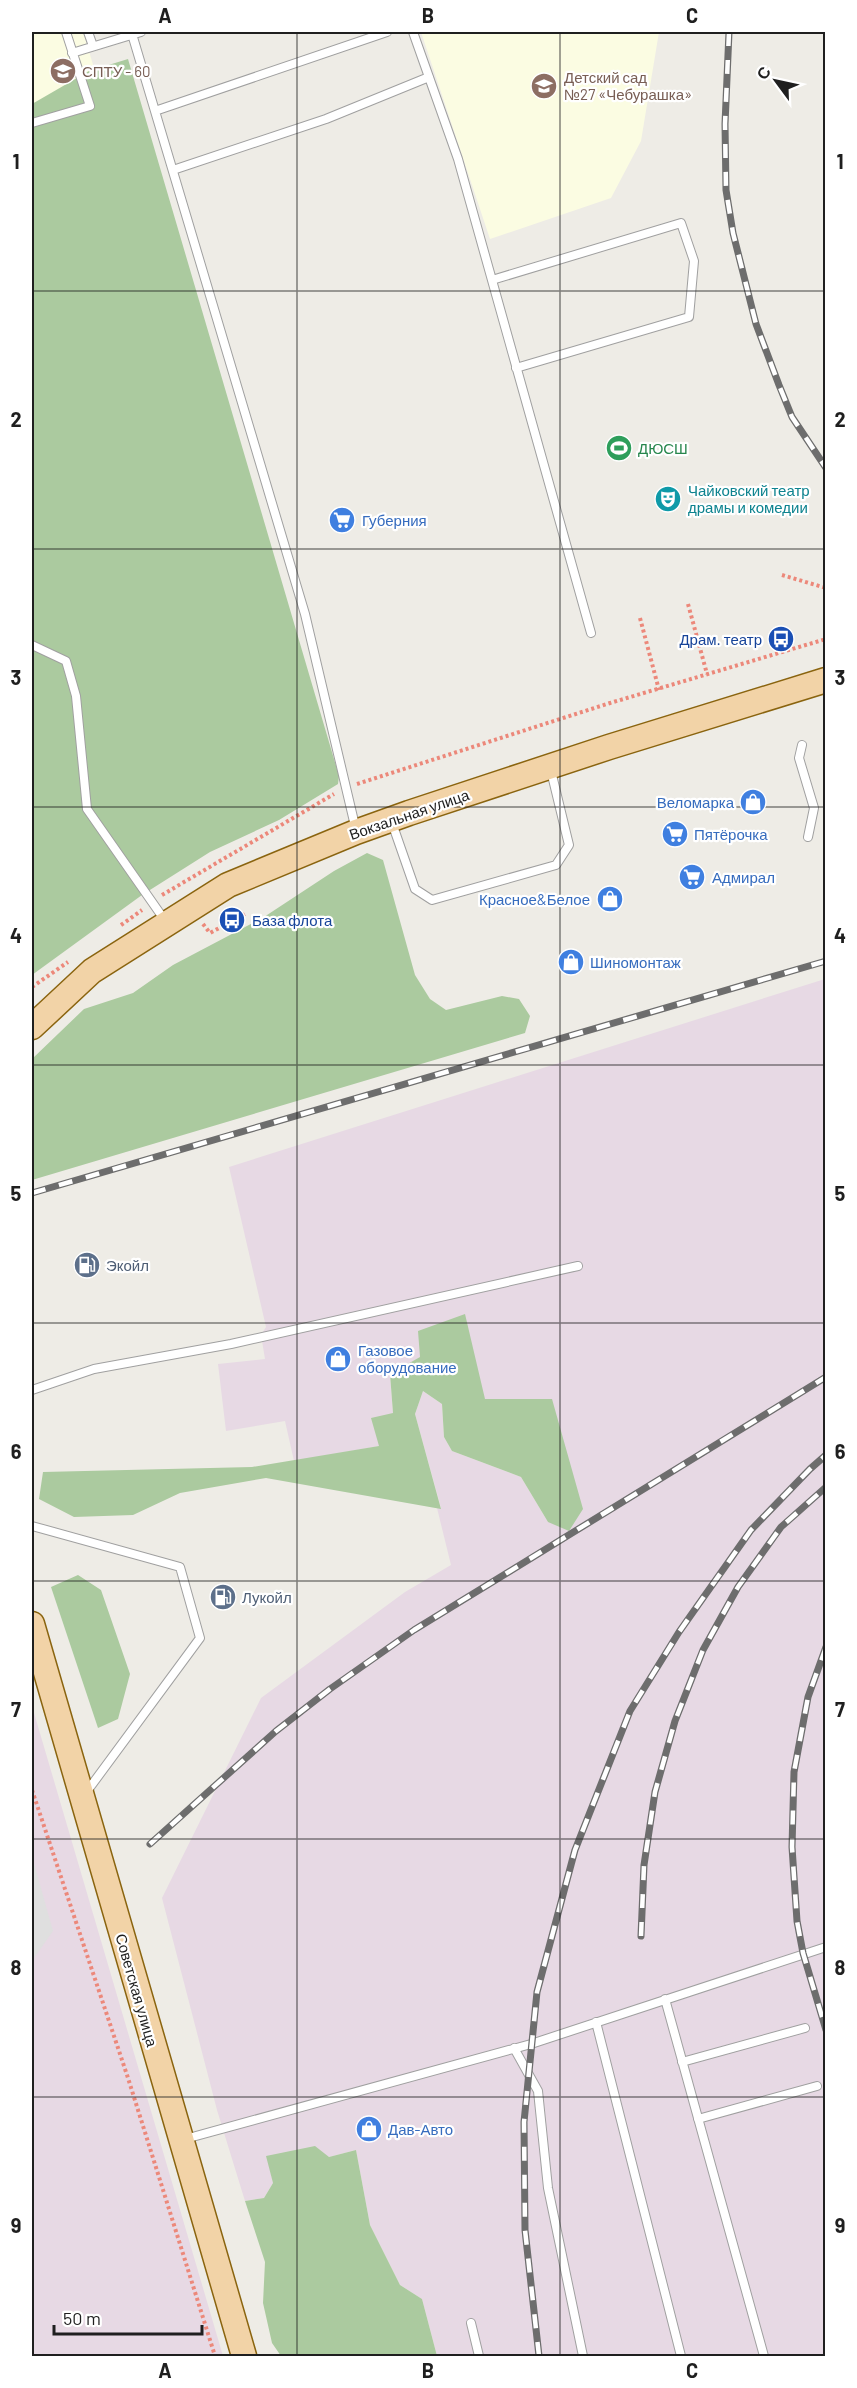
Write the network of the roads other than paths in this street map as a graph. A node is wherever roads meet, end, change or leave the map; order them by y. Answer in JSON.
{"nodes":[{"id":1,"x":66,"y":32,"type":"edge"},
{"id":2,"x":88,"y":32,"type":"edge"},
{"id":3,"x":141,"y":32,"type":"edge"},
{"id":4,"x":387,"y":32,"type":"edge"},
{"id":5,"x":413,"y":32,"type":"edge"},
{"id":6,"x":132,"y":34,"type":"junction"},
{"id":7,"x":93,"y":46,"type":"junction"},
{"id":8,"x":72,"y":53,"type":"junction"},
{"id":9,"x":429,"y":78,"type":"junction"},
{"id":10,"x":155,"y":111,"type":"junction"},
{"id":11,"x":32,"y":123,"type":"edge"},
{"id":12,"x":173,"y":170,"type":"junction"},
{"id":13,"x":492,"y":280,"type":"junction"},
{"id":14,"x":516,"y":368,"type":"junction"},
{"id":15,"x":591,"y":633,"type":"dead end"},
{"id":16,"x":32,"y":645,"type":"edge"},
{"id":17,"x":825,"y":680,"type":"edge"},
{"id":18,"x":802,"y":746,"type":"dead end"},
{"id":19,"x":550,"y":766,"type":"junction"},
{"id":20,"x":391,"y":819,"type":"junction"},
{"id":21,"x":356,"y":832,"type":"junction"},
{"id":22,"x":808,"y":837,"type":"dead end"},
{"id":23,"x":167,"y":923,"type":"junction"},
{"id":24,"x":33,"y":1024,"type":"edge"},
{"id":25,"x":578,"y":1266,"type":"dead end"},
{"id":26,"x":32,"y":1390,"type":"edge"},
{"id":27,"x":32,"y":1526,"type":"edge"},
{"id":28,"x":32,"y":1624,"type":"edge"},
{"id":29,"x":83,"y":1798,"type":"junction"},
{"id":30,"x":825,"y":1947,"type":"edge"},
{"id":31,"x":665,"y":1999,"type":"junction"},
{"id":32,"x":596,"y":2022,"type":"junction"},
{"id":33,"x":805,"y":2028,"type":"dead end"},
{"id":34,"x":514,"y":2048,"type":"junction"},
{"id":35,"x":682,"y":2062,"type":"junction"},
{"id":36,"x":817,"y":2086,"type":"dead end"},
{"id":37,"x":698,"y":2119,"type":"junction"},
{"id":38,"x":180,"y":2140,"type":"junction"},
{"id":39,"x":471,"y":2323,"type":"dead end"},
{"id":40,"x":244,"y":2356,"type":"edge"},
{"id":41,"x":479,"y":2356,"type":"edge"},
{"id":42,"x":583,"y":2356,"type":"edge"},
{"id":43,"x":681,"y":2356,"type":"edge"},
{"id":44,"x":764,"y":2356,"type":"edge"}],
"edges":[{"from":1,"to":8,"type":"lane"},
{"from":2,"to":7,"type":"lane"},
{"from":3,"to":6,"type":"lane"},
{"from":4,"to":10,"type":"lane"},
{"from":5,"to":9,"type":"lane"},
{"from":6,"to":7,"type":"lane"},
{"from":6,"to":10,"type":"lane"},
{"from":7,"to":8,"type":"lane"},
{"from":8,"to":11,"type":"lane"},
{"from":9,"to":12,"type":"lane"},
{"from":9,"to":13,"type":"lane"},
{"from":10,"to":12,"type":"lane"},
{"from":12,"to":21,"type":"lane"},
{"from":13,"to":14,"type":"lane"},
{"from":13,"to":14,"type":"lane"},
{"from":14,"to":15,"type":"lane"},
{"from":16,"to":23,"type":"lane"},
{"from":17,"to":19,"type":"main road","name":"Вокзальная улица"},
{"from":18,"to":22,"type":"lane"},
{"from":19,"to":20,"type":"main road","name":"Вокзальная улица"},
{"from":19,"to":20,"type":"lane"},
{"from":20,"to":21,"type":"main road","name":"Вокзальная улица"},
{"from":21,"to":23,"type":"main road","name":"Вокзальная улица"},
{"from":23,"to":24,"type":"main road","name":"Вокзальная улица"},
{"from":25,"to":26,"type":"lane"},
{"from":27,"to":29,"type":"lane"},
{"from":28,"to":29,"type":"main road","name":"Советская улица"},
{"from":29,"to":38,"type":"main road","name":"Советская улица"},
{"from":30,"to":31,"type":"lane"},
{"from":31,"to":32,"type":"lane"},
{"from":31,"to":35,"type":"lane"},
{"from":32,"to":34,"type":"lane"},
{"from":32,"to":43,"type":"lane"},
{"from":33,"to":35,"type":"lane"},
{"from":34,"to":38,"type":"lane"},
{"from":34,"to":42,"type":"lane"},
{"from":35,"to":37,"type":"lane"},
{"from":36,"to":37,"type":"lane"},
{"from":37,"to":44,"type":"lane"},
{"from":38,"to":40,"type":"main road","name":"Советская улица"},
{"from":39,"to":41,"type":"lane"}]}
